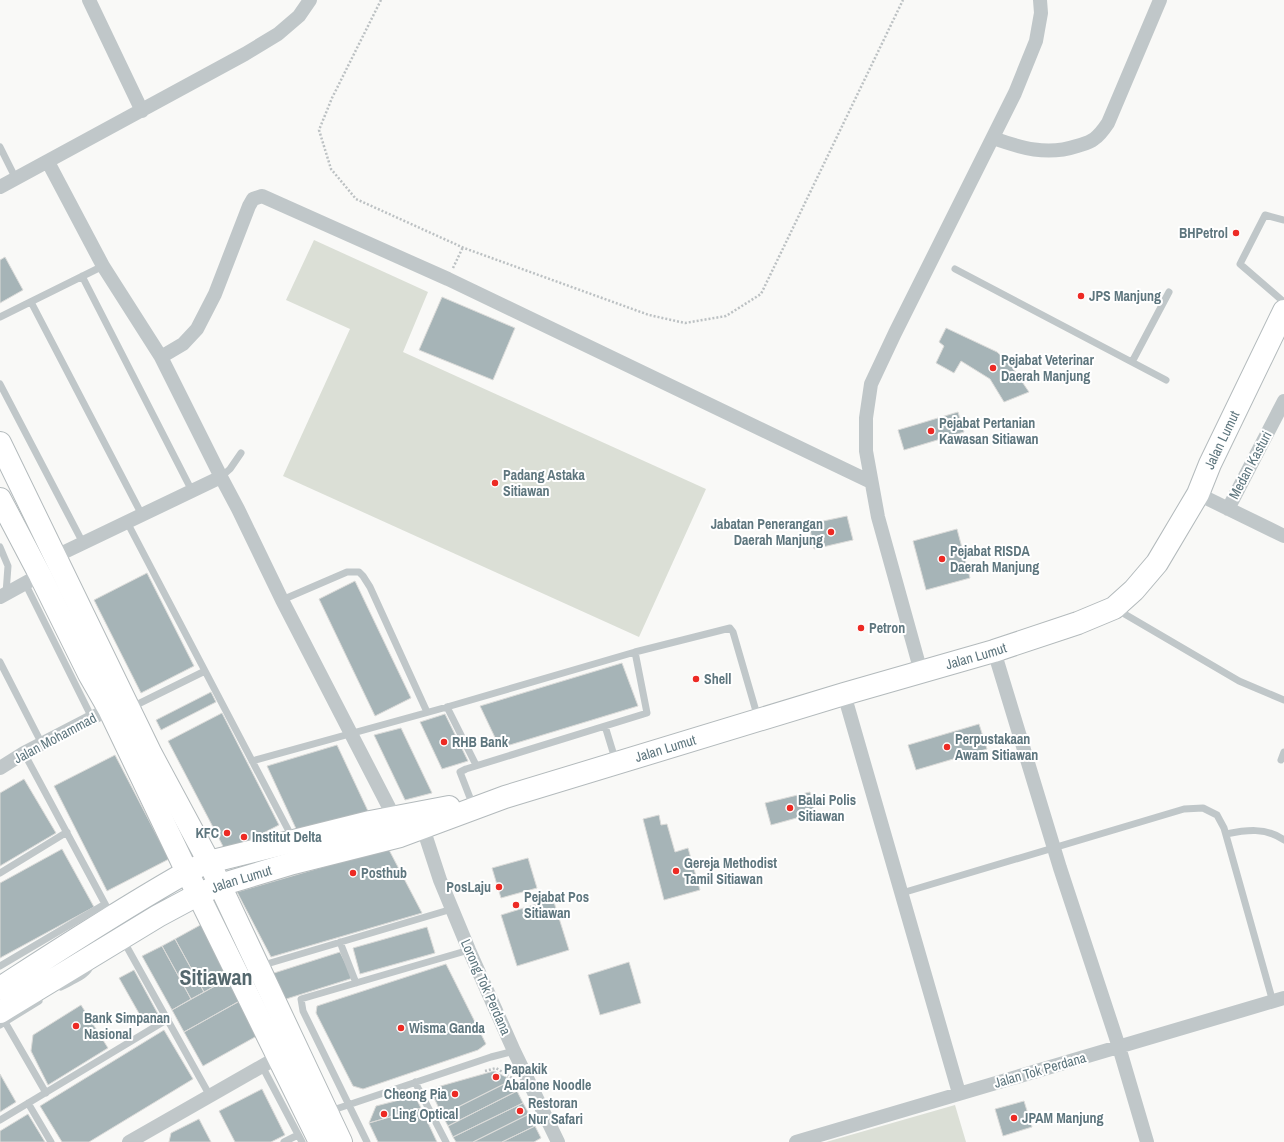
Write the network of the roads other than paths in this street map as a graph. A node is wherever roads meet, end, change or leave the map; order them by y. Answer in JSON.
{"nodes":[{"id":1,"x":89,"y":0,"type":"edge"},
{"id":2,"x":310,"y":0,"type":"edge"},
{"id":3,"x":1040,"y":0,"type":"edge"},
{"id":4,"x":1160,"y":0,"type":"edge"},
{"id":5,"x":142,"y":111,"type":"junction"},
{"id":6,"x":993,"y":138,"type":"junction"},
{"id":7,"x":0,"y":147,"type":"edge"},
{"id":8,"x":48,"y":162,"type":"junction"},
{"id":9,"x":16,"y":179,"type":"junction"},
{"id":10,"x":0,"y":187,"type":"edge"},
{"id":11,"x":1284,"y":220,"type":"edge"},
{"id":12,"x":103,"y":266,"type":"junction"},
{"id":13,"x":955,"y":269,"type":"dead end"},
{"id":14,"x":82,"y":276,"type":"junction"},
{"id":15,"x":1169,"y":292,"type":"dead end"},
{"id":16,"x":31,"y":302,"type":"junction"},
{"id":17,"x":1284,"y":302,"type":"edge"},
{"id":18,"x":1284,"y":311,"type":"edge"},
{"id":19,"x":0,"y":318,"type":"edge"},
{"id":20,"x":161,"y":357,"type":"junction"},
{"id":21,"x":1132,"y":362,"type":"junction"},
{"id":22,"x":1166,"y":380,"type":"dead end"},
{"id":23,"x":0,"y":384,"type":"edge"},
{"id":24,"x":1284,"y":401,"type":"edge"},
{"id":25,"x":0,"y":443,"type":"edge"},
{"id":26,"x":241,"y":453,"type":"dead end"},
{"id":27,"x":221,"y":477,"type":"junction"},
{"id":28,"x":871,"y":482,"type":"junction"},
{"id":29,"x":192,"y":491,"type":"junction"},
{"id":30,"x":1198,"y":494,"type":"junction"},
{"id":31,"x":0,"y":499,"type":"edge"},
{"id":32,"x":1228,"y":508,"type":"junction"},
{"id":33,"x":142,"y":516,"type":"junction"},
{"id":34,"x":128,"y":522,"type":"junction"},
{"id":35,"x":1284,"y":536,"type":"edge"},
{"id":36,"x":83,"y":543,"type":"junction"},
{"id":37,"x":0,"y":547,"type":"edge"},
{"id":38,"x":54,"y":557,"type":"junction"},
{"id":39,"x":33,"y":579,"type":"junction"},
{"id":40,"x":3,"y":595,"type":"edge"},
{"id":41,"x":282,"y":600,"type":"junction"},
{"id":42,"x":1114,"y":608,"type":"junction"},
{"id":43,"x":994,"y":651,"type":"junction"},
{"id":44,"x":635,"y":652,"type":"junction"},
{"id":45,"x":0,"y":662,"type":"edge"},
{"id":46,"x":205,"y":671,"type":"junction"},
{"id":47,"x":921,"y":672,"type":"junction"},
{"id":48,"x":3,"y":675,"type":"edge"},
{"id":49,"x":844,"y":694,"type":"junction"},
{"id":50,"x":1284,"y":700,"type":"edge"},
{"id":51,"x":446,"y":707,"type":"junction"},
{"id":52,"x":110,"y":712,"type":"junction"},
{"id":53,"x":427,"y":712,"type":"junction"},
{"id":54,"x":759,"y":720,"type":"junction"},
{"id":55,"x":605,"y":726,"type":"junction"},
{"id":56,"x":351,"y":733,"type":"junction"},
{"id":57,"x":42,"y":744,"type":"junction"},
{"id":58,"x":1284,"y":752,"type":"edge"},
{"id":59,"x":24,"y":753,"type":"junction"},
{"id":60,"x":1281,"y":760,"type":"dead end"},
{"id":61,"x":252,"y":761,"type":"junction"},
{"id":62,"x":617,"y":763,"type":"junction"},
{"id":63,"x":476,"y":765,"type":"junction"},
{"id":64,"x":0,"y":768,"type":"edge"},
{"id":65,"x":506,"y":797,"type":"junction"},
{"id":66,"x":472,"y":803,"type":"junction"},
{"id":67,"x":394,"y":817,"type":"junction"},
{"id":68,"x":423,"y":828,"type":"junction"},
{"id":69,"x":67,"y":832,"type":"junction"},
{"id":70,"x":1226,"y":834,"type":"junction"},
{"id":71,"x":1284,"y":840,"type":"edge"},
{"id":72,"x":294,"y":841,"type":"junction"},
{"id":73,"x":1054,"y":848,"type":"junction"},
{"id":74,"x":209,"y":862,"type":"junction"},
{"id":75,"x":187,"y":872,"type":"junction"},
{"id":76,"x":0,"y":873,"type":"edge"},
{"id":77,"x":220,"y":885,"type":"junction"},
{"id":78,"x":902,"y":893,"type":"junction"},
{"id":79,"x":199,"y":894,"type":"junction"},
{"id":80,"x":452,"y":909,"type":"junction"},
{"id":81,"x":105,"y":916,"type":"junction"},
{"id":82,"x":73,"y":923,"type":"junction"},
{"id":83,"x":122,"y":938,"type":"junction"},
{"id":84,"x":340,"y":942,"type":"junction"},
{"id":85,"x":469,"y":950,"type":"junction"},
{"id":86,"x":86,"y":959,"type":"junction"},
{"id":87,"x":0,"y":966,"type":"edge"},
{"id":88,"x":258,"y":966,"type":"junction"},
{"id":89,"x":356,"y":983,"type":"junction"},
{"id":90,"x":0,"y":988,"type":"edge"},
{"id":91,"x":56,"y":990,"type":"dead end"},
{"id":92,"x":43,"y":998,"type":"dead end"},
{"id":93,"x":1278,"y":1000,"type":"edge"},
{"id":94,"x":168,"y":1019,"type":"junction"},
{"id":95,"x":2,"y":1020,"type":"edge"},
{"id":96,"x":1119,"y":1047,"type":"junction"},
{"id":97,"x":514,"y":1051,"type":"junction"},
{"id":98,"x":270,"y":1061,"type":"junction"},
{"id":99,"x":415,"y":1082,"type":"junction"},
{"id":100,"x":46,"y":1093,"type":"junction"},
{"id":101,"x":959,"y":1093,"type":"junction"},
{"id":102,"x":210,"y":1096,"type":"junction"},
{"id":103,"x":28,"y":1103,"type":"junction"},
{"id":104,"x":349,"y":1104,"type":"junction"},
{"id":105,"x":326,"y":1112,"type":"junction"},
{"id":106,"x":0,"y":1120,"type":"edge"},
{"id":107,"x":298,"y":1135,"type":"junction"},
{"id":108,"x":134,"y":1141,"type":"edge"},
{"id":109,"x":51,"y":1142,"type":"edge"},
{"id":110,"x":284,"y":1142,"type":"edge"},
{"id":111,"x":302,"y":1142,"type":"edge"},
{"id":112,"x":320,"y":1142,"type":"edge"},
{"id":113,"x":341,"y":1142,"type":"edge"},
{"id":114,"x":367,"y":1142,"type":"edge"},
{"id":115,"x":446,"y":1142,"type":"edge"},
{"id":116,"x":558,"y":1142,"type":"edge"},
{"id":117,"x":796,"y":1142,"type":"edge"},
{"id":118,"x":1147,"y":1142,"type":"edge"}],
"edges":[{"from":1,"to":5,"type":"street"},
{"from":2,"to":5,"type":"street"},
{"from":3,"to":6,"type":"street"},
{"from":4,"to":6,"type":"street"},
{"from":5,"to":8,"type":"street"},
{"from":6,"to":28,"type":"street"},
{"from":7,"to":9,"type":"lane"},
{"from":8,"to":9,"type":"street"},
{"from":8,"to":12,"type":"street"},
{"from":9,"to":10,"type":"street"},
{"from":11,"to":17,"type":"lane"},
{"from":12,"to":14,"type":"lane"},
{"from":12,"to":20,"type":"street"},
{"from":13,"to":21,"type":"lane"},
{"from":14,"to":16,"type":"lane"},
{"from":14,"to":29,"type":"lane"},
{"from":15,"to":21,"type":"lane"},
{"from":16,"to":19,"type":"lane"},
{"from":16,"to":33,"type":"lane"},
{"from":18,"to":30,"type":"main road","name":"Jalan Lumut"},
{"from":20,"to":27,"type":"street"},
{"from":20,"to":28,"type":"street"},
{"from":21,"to":22,"type":"lane"},
{"from":23,"to":36,"type":"lane"},
{"from":24,"to":32,"type":"street","name":"Medan Kasturi"},
{"from":25,"to":38,"type":"main road"},
{"from":26,"to":27,"type":"lane"},
{"from":27,"to":29,"type":"street"},
{"from":27,"to":41,"type":"street"},
{"from":28,"to":47,"type":"street"},
{"from":29,"to":33,"type":"street"},
{"from":30,"to":32,"type":"street"},
{"from":30,"to":42,"type":"main road","name":"Jalan Lumut"},
{"from":31,"to":39,"type":"main road"},
{"from":32,"to":35,"type":"street"},
{"from":33,"to":34,"type":"street"},
{"from":34,"to":36,"type":"street"},
{"from":34,"to":46,"type":"lane"},
{"from":36,"to":38,"type":"street"},
{"from":37,"to":40,"type":"lane"},
{"from":38,"to":52,"type":"main road"},
{"from":39,"to":40,"type":"street"},
{"from":39,"to":52,"type":"main road"},
{"from":41,"to":53,"type":"lane"},
{"from":41,"to":56,"type":"street"},
{"from":42,"to":43,"type":"main road","name":"Jalan Lumut"},
{"from":42,"to":50,"type":"lane"},
{"from":43,"to":47,"type":"main road","name":"Jalan Lumut"},
{"from":43,"to":73,"type":"street"},
{"from":44,"to":51,"type":"lane"},
{"from":44,"to":54,"type":"lane"},
{"from":44,"to":55,"type":"lane"},
{"from":45,"to":48,"type":"lane"},
{"from":46,"to":52,"type":"lane"},
{"from":46,"to":61,"type":"lane"},
{"from":47,"to":49,"type":"main road","name":"Jalan Lumut"},
{"from":48,"to":57,"type":"lane"},
{"from":49,"to":54,"type":"main road","name":"Jalan Lumut"},
{"from":49,"to":78,"type":"street"},
{"from":51,"to":53,"type":"lane"},
{"from":51,"to":63,"type":"lane"},
{"from":52,"to":57,"type":"street","name":"Jalan Mohammad"},
{"from":52,"to":74,"type":"main road"},
{"from":52,"to":75,"type":"main road"},
{"from":53,"to":56,"type":"lane"},
{"from":54,"to":62,"type":"main road","name":"Jalan Lumut"},
{"from":55,"to":62,"type":"lane"},
{"from":55,"to":63,"type":"lane"},
{"from":56,"to":61,"type":"lane"},
{"from":56,"to":67,"type":"street"},
{"from":57,"to":59,"type":"street","name":"Jalan Mohammad"},
{"from":58,"to":60,"type":"lane"},
{"from":59,"to":64,"type":"street","name":"Jalan Mohammad"},
{"from":59,"to":69,"type":"lane"},
{"from":61,"to":72,"type":"lane"},
{"from":62,"to":65,"type":"main road","name":"Jalan Lumut"},
{"from":63,"to":66,"type":"lane"},
{"from":65,"to":66,"type":"main road","name":"Jalan Lumut"},
{"from":65,"to":68,"type":"main road","name":"Jalan Lumut"},
{"from":66,"to":67,"type":"main road","name":"Jalan Lumut"},
{"from":67,"to":72,"type":"main road","name":"Jalan Lumut"},
{"from":68,"to":77,"type":"main road","name":"Jalan Lumut"},
{"from":68,"to":80,"type":"street","name":"Lorong Tok Perdana"},
{"from":69,"to":76,"type":"lane"},
{"from":69,"to":81,"type":"lane"},
{"from":70,"to":71,"type":"lane"},
{"from":70,"to":73,"type":"lane"},
{"from":70,"to":93,"type":"lane"},
{"from":72,"to":74,"type":"main road","name":"Jalan Lumut"},
{"from":73,"to":78,"type":"lane"},
{"from":73,"to":96,"type":"street"},
{"from":74,"to":75,"type":"main road","name":"Jalan Lumut"},
{"from":74,"to":77,"type":"main road"},
{"from":75,"to":79,"type":"main road"},
{"from":75,"to":81,"type":"main road","name":"Jalan Lumut"},
{"from":77,"to":79,"type":"main road","name":"Jalan Lumut"},
{"from":77,"to":88,"type":"main road"},
{"from":78,"to":101,"type":"street"},
{"from":79,"to":83,"type":"main road","name":"Jalan Lumut"},
{"from":79,"to":98,"type":"main road"},
{"from":80,"to":84,"type":"lane"},
{"from":80,"to":85,"type":"street","name":"Lorong Tok Perdana"},
{"from":81,"to":82,"type":"lane"},
{"from":81,"to":82,"type":"lane"},
{"from":81,"to":90,"type":"main road","name":"Jalan Lumut"},
{"from":82,"to":87,"type":"lane"},
{"from":83,"to":86,"type":"main road","name":"Jalan Lumut"},
{"from":83,"to":94,"type":"lane"},
{"from":84,"to":88,"type":"lane"},
{"from":84,"to":89,"type":"lane"},
{"from":85,"to":89,"type":"lane"},
{"from":85,"to":97,"type":"street","name":"Lorong Tok Perdana"},
{"from":86,"to":91,"type":"lane"},
{"from":86,"to":95,"type":"main road","name":"Jalan Lumut"},
{"from":88,"to":105,"type":"main road"},
{"from":89,"to":104,"type":"lane"},
{"from":92,"to":95,"type":"lane"},
{"from":93,"to":96,"type":"street","name":"Jalan Tok Perdana"},
{"from":94,"to":100,"type":"lane"},
{"from":94,"to":102,"type":"lane"},
{"from":95,"to":100,"type":"lane"},
{"from":96,"to":101,"type":"street","name":"Jalan Tok Perdana"},
{"from":96,"to":118,"type":"street"},
{"from":97,"to":99,"type":"lane"},
{"from":97,"to":116,"type":"street","name":"Lorong Tok Perdana"},
{"from":98,"to":102,"type":"street"},
{"from":98,"to":107,"type":"lane"},
{"from":98,"to":112,"type":"main road"},
{"from":99,"to":104,"type":"lane"},
{"from":99,"to":115,"type":"lane"},
{"from":100,"to":103,"type":"lane"},
{"from":101,"to":117,"type":"street","name":"Jalan Tok Perdana"},
{"from":102,"to":108,"type":"street"},
{"from":103,"to":106,"type":"lane"},
{"from":103,"to":109,"type":"lane"},
{"from":104,"to":105,"type":"lane"},
{"from":104,"to":114,"type":"lane"},
{"from":105,"to":113,"type":"main road"},
{"from":107,"to":110,"type":"lane"},
{"from":107,"to":111,"type":"lane"}]}
